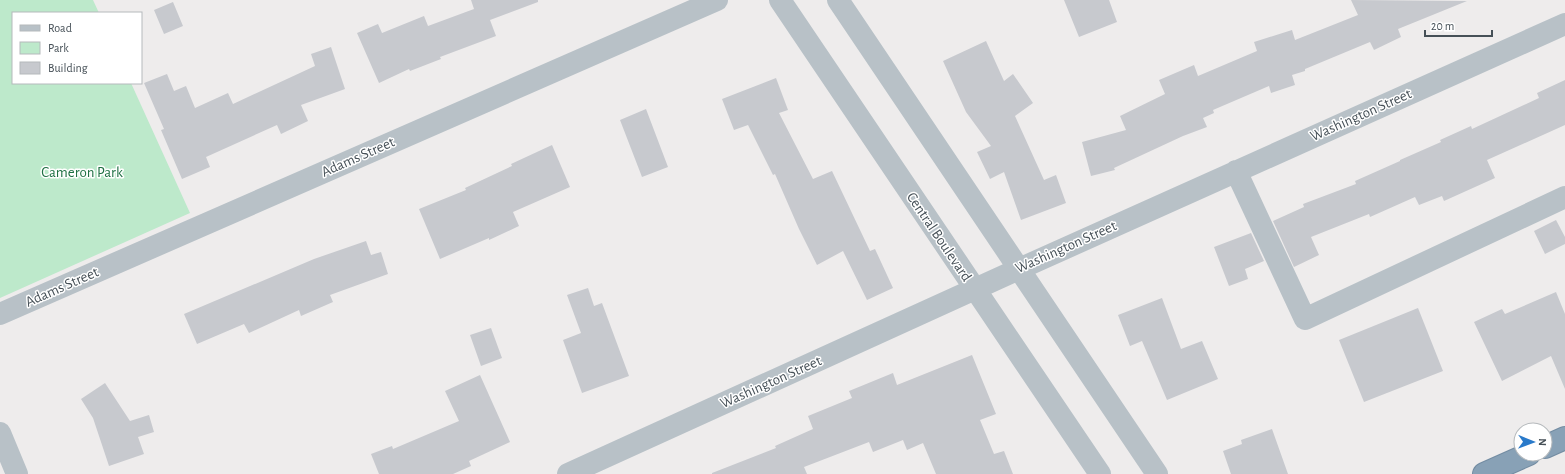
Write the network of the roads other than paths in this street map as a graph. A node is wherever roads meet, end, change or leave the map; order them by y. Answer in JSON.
{"nodes":[{"id":1,"x":717,"y":0,"type":"edge"},
{"id":2,"x":780,"y":0,"type":"edge"},
{"id":3,"x":838,"y":0,"type":"edge"},
{"id":4,"x":1565,"y":24,"type":"edge"},
{"id":5,"x":1236,"y":171,"type":"junction"},
{"id":6,"x":1565,"y":197,"type":"edge"},
{"id":7,"x":1019,"y":269,"type":"junction"},
{"id":8,"x":974,"y":289,"type":"junction"},
{"id":9,"x":0,"y":314,"type":"edge"},
{"id":10,"x":0,"y":433,"type":"edge"},
{"id":11,"x":1565,"y":438,"type":"edge"},
{"id":12,"x":1553,"y":443,"type":"edge"},
{"id":13,"x":1513,"y":461,"type":"edge"},
{"id":14,"x":17,"y":474,"type":"edge"},
{"id":15,"x":568,"y":474,"type":"edge"},
{"id":16,"x":1100,"y":474,"type":"edge"},
{"id":17,"x":1157,"y":474,"type":"edge"},
{"id":18,"x":1484,"y":474,"type":"edge"}],
"edges":[{"from":1,"to":9,"type":"street","name":"Adams Street"},
{"from":2,"to":8,"type":"street","name":"Central Boulevard"},
{"from":3,"to":7,"type":"street"},
{"from":4,"to":5,"type":"street","name":"Washington Street"},
{"from":5,"to":6,"type":"street"},
{"from":5,"to":7,"type":"street","name":"Washington Street"},
{"from":7,"to":8,"type":"street","name":"Washington Street"},
{"from":7,"to":17,"type":"street"},
{"from":8,"to":15,"type":"street","name":"Washington Street"},
{"from":8,"to":16,"type":"street","name":"Central Boulevard"},
{"from":10,"to":14,"type":"street"},
{"from":11,"to":12,"type":"highway"},
{"from":13,"to":18,"type":"highway"}]}
